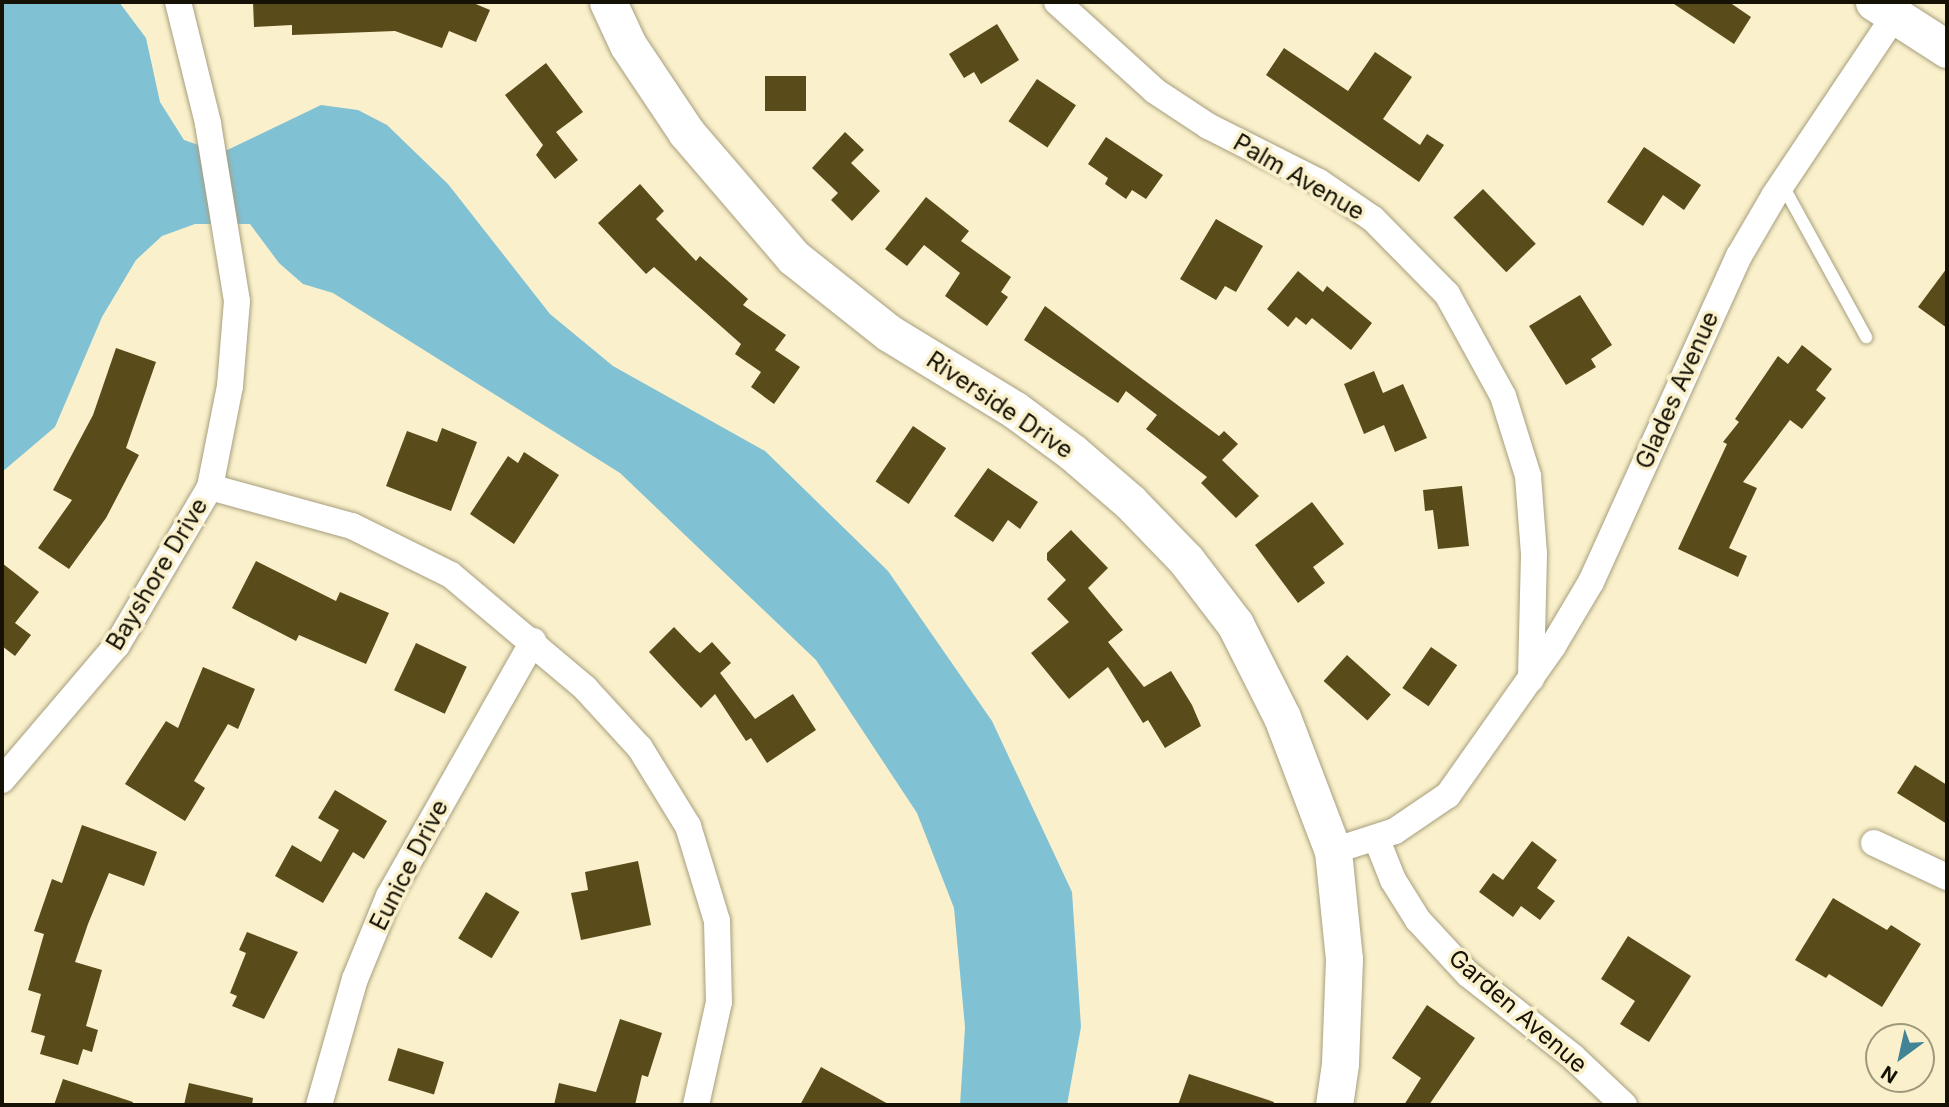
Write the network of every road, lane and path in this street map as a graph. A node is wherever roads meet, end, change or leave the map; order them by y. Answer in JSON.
{"nodes":[{"id":1,"x":177,"y":2,"type":"edge"},
{"id":2,"x":608,"y":2,"type":"edge"},
{"id":3,"x":1057,"y":2,"type":"edge"},
{"id":4,"x":1891,"y":6,"type":"edge"},
{"id":5,"x":1947,"y":49,"type":"edge"},
{"id":6,"x":1782,"y":184,"type":"junction"},
{"id":7,"x":1866,"y":337,"type":"dead end"},
{"id":8,"x":210,"y":487,"type":"junction"},
{"id":9,"x":533,"y":641,"type":"junction"},
{"id":10,"x":1531,"y":679,"type":"junction"},
{"id":11,"x":2,"y":780,"type":"edge"},
{"id":12,"x":1377,"y":840,"type":"junction"},
{"id":13,"x":1874,"y":843,"type":"dead end"},
{"id":14,"x":1333,"y":851,"type":"junction"},
{"id":15,"x":1947,"y":877,"type":"edge"},
{"id":16,"x":319,"y":1105,"type":"edge"},
{"id":17,"x":696,"y":1105,"type":"edge"},
{"id":18,"x":1334,"y":1105,"type":"edge"},
{"id":19,"x":1624,"y":1105,"type":"edge"}],
"edges":[{"from":1,"to":8,"type":"street","name":"Bayshore Drive"},
{"from":2,"to":14,"type":"street","name":"Riverside Drive"},
{"from":3,"to":10,"type":"street","name":"Palm Avenue"},
{"from":4,"to":5,"type":"street"},
{"from":4,"to":6,"type":"street","name":"Glades Avenue"},
{"from":6,"to":7,"type":"lane"},
{"from":6,"to":10,"type":"street","name":"Glades Avenue"},
{"from":8,"to":9,"type":"street"},
{"from":8,"to":11,"type":"street","name":"Bayshore Drive"},
{"from":9,"to":16,"type":"street","name":"Eunice Drive"},
{"from":9,"to":17,"type":"street"},
{"from":10,"to":12,"type":"street","name":"Glades Avenue"},
{"from":12,"to":14,"type":"street"},
{"from":12,"to":19,"type":"street","name":"Garden Avenue"},
{"from":13,"to":15,"type":"street"},
{"from":14,"to":18,"type":"street","name":"Riverside Drive"}]}
